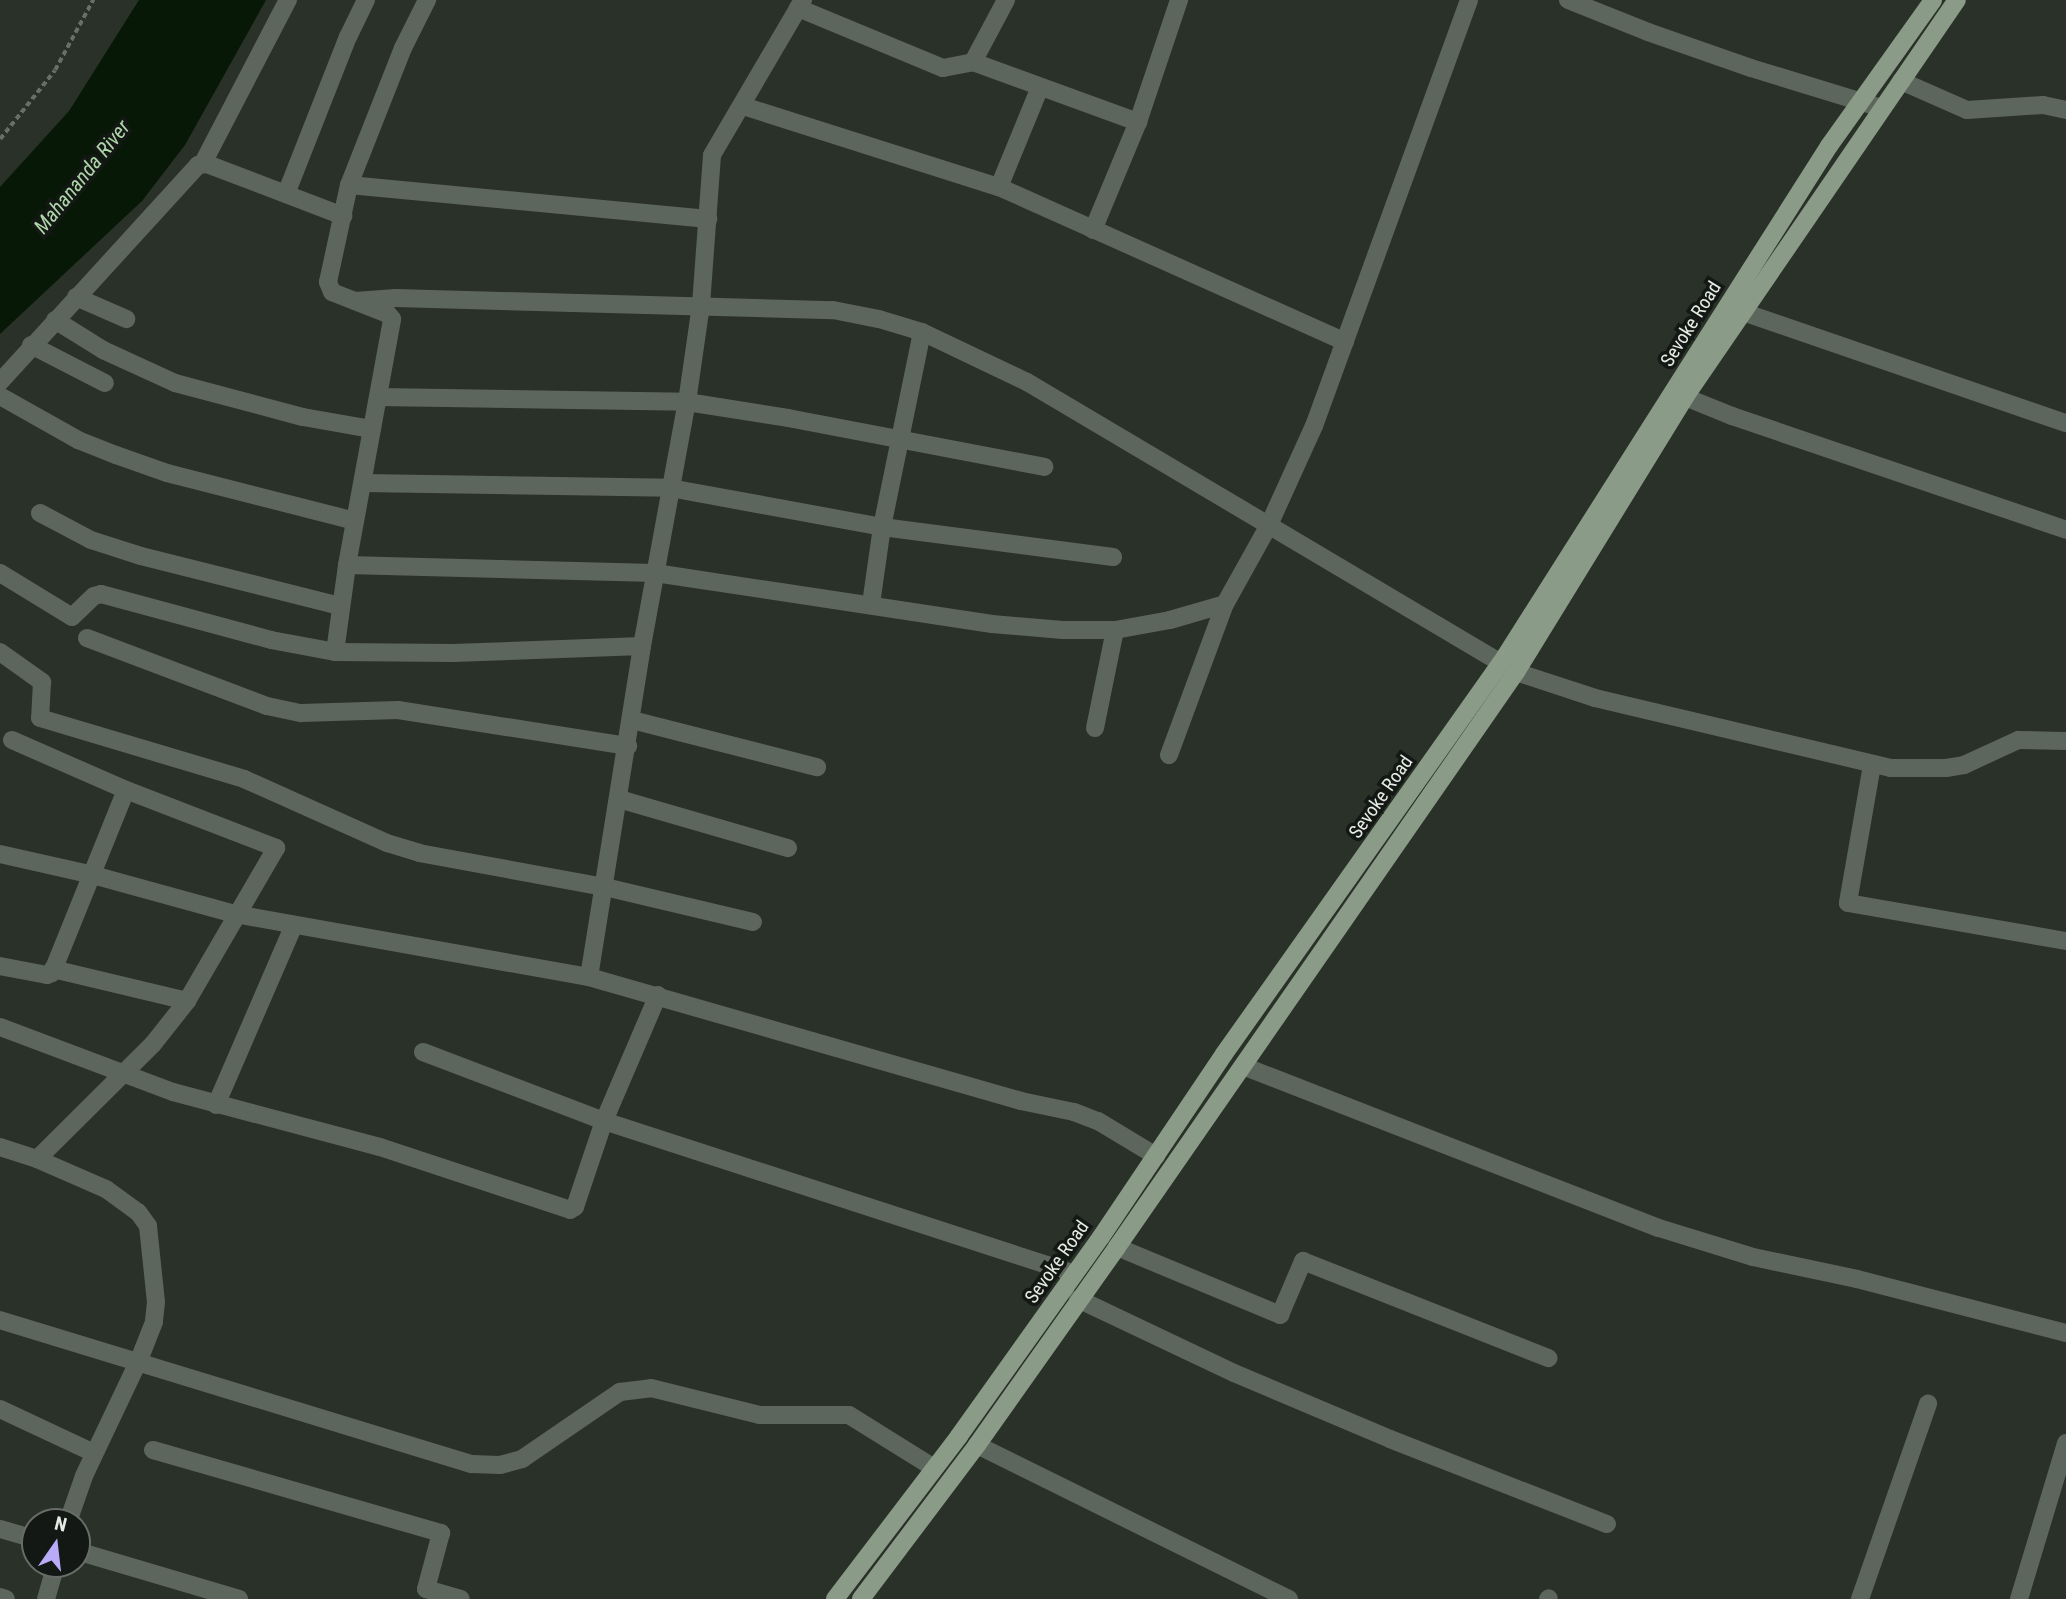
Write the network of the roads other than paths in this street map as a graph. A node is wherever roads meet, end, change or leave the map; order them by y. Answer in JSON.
{"nodes":[{"id":1,"x":288,"y":0,"type":"edge"},
{"id":2,"x":366,"y":0,"type":"edge"},
{"id":3,"x":427,"y":0,"type":"edge"},
{"id":4,"x":1006,"y":0,"type":"edge"},
{"id":5,"x":1179,"y":0,"type":"edge"},
{"id":6,"x":1469,"y":0,"type":"edge"},
{"id":7,"x":1569,"y":0,"type":"edge"},
{"id":8,"x":1933,"y":0,"type":"edge"},
{"id":9,"x":1957,"y":0,"type":"edge"},
{"id":10,"x":801,"y":4,"type":"edge"},
{"id":11,"x":973,"y":62,"type":"junction"},
{"id":12,"x":1901,"y":81,"type":"junction"},
{"id":13,"x":1040,"y":87,"type":"junction"},
{"id":14,"x":1860,"y":102,"type":"junction"},
{"id":15,"x":743,"y":106,"type":"junction"},
{"id":16,"x":1882,"y":108,"type":"junction"},
{"id":17,"x":2066,"y":110,"type":"edge"},
{"id":18,"x":1138,"y":121,"type":"junction"},
{"id":19,"x":203,"y":163,"type":"junction"},
{"id":20,"x":349,"y":185,"type":"junction"},
{"id":21,"x":999,"y":187,"type":"junction"},
{"id":22,"x":286,"y":194,"type":"junction"},
{"id":23,"x":343,"y":216,"type":"junction"},
{"id":24,"x":708,"y":219,"type":"junction"},
{"id":25,"x":1093,"y":230,"type":"junction"},
{"id":26,"x":76,"y":297,"type":"junction"},
{"id":27,"x":355,"y":301,"type":"junction"},
{"id":28,"x":701,"y":305,"type":"junction"},
{"id":29,"x":1743,"y":312,"type":"junction"},
{"id":30,"x":125,"y":319,"type":"dead end"},
{"id":31,"x":55,"y":320,"type":"junction"},
{"id":32,"x":922,"y":332,"type":"junction"},
{"id":33,"x":1345,"y":342,"type":"junction"},
{"id":34,"x":31,"y":345,"type":"junction"},
{"id":35,"x":0,"y":382,"type":"edge"},
{"id":36,"x":105,"y":383,"type":"dead end"},
{"id":37,"x":0,"y":396,"type":"edge"},
{"id":38,"x":377,"y":397,"type":"junction"},
{"id":39,"x":1685,"y":397,"type":"junction"},
{"id":40,"x":687,"y":402,"type":"junction"},
{"id":41,"x":2066,"y":423,"type":"edge"},
{"id":42,"x":372,"y":429,"type":"junction"},
{"id":43,"x":899,"y":439,"type":"junction"},
{"id":44,"x":1044,"y":467,"type":"dead end"},
{"id":45,"x":363,"y":483,"type":"junction"},
{"id":46,"x":670,"y":488,"type":"junction"},
{"id":47,"x":40,"y":513,"type":"dead end"},
{"id":48,"x":355,"y":521,"type":"junction"},
{"id":49,"x":1269,"y":525,"type":"junction"},
{"id":50,"x":882,"y":527,"type":"junction"},
{"id":51,"x":2066,"y":530,"type":"edge"},
{"id":52,"x":1113,"y":556,"type":"dead end"},
{"id":53,"x":347,"y":565,"type":"junction"},
{"id":54,"x":0,"y":573,"type":"edge"},
{"id":55,"x":656,"y":573,"type":"junction"},
{"id":56,"x":871,"y":604,"type":"junction"},
{"id":57,"x":1224,"y":604,"type":"junction"},
{"id":58,"x":340,"y":606,"type":"junction"},
{"id":59,"x":1115,"y":630,"type":"junction"},
{"id":60,"x":88,"y":638,"type":"dead end"},
{"id":61,"x":642,"y":646,"type":"junction"},
{"id":62,"x":335,"y":652,"type":"junction"},
{"id":63,"x":1,"y":655,"type":"edge"},
{"id":64,"x":1508,"y":667,"type":"junction"},
{"id":65,"x":632,"y":720,"type":"junction"},
{"id":66,"x":1095,"y":728,"type":"dead end"},
{"id":67,"x":12,"y":740,"type":"dead end"},
{"id":68,"x":2066,"y":741,"type":"edge"},
{"id":69,"x":628,"y":746,"type":"junction"},
{"id":70,"x":1169,"y":755,"type":"dead end"},
{"id":71,"x":1872,"y":765,"type":"junction"},
{"id":72,"x":817,"y":767,"type":"dead end"},
{"id":73,"x":126,"y":790,"type":"junction"},
{"id":74,"x":619,"y":799,"type":"junction"},
{"id":75,"x":788,"y":848,"type":"dead end"},
{"id":76,"x":0,"y":854,"type":"edge"},
{"id":77,"x":93,"y":876,"type":"junction"},
{"id":78,"x":605,"y":887,"type":"junction"},
{"id":79,"x":235,"y":914,"type":"junction"},
{"id":80,"x":753,"y":922,"type":"dead end"},
{"id":81,"x":294,"y":925,"type":"junction"},
{"id":82,"x":2066,"y":941,"type":"edge"},
{"id":83,"x":0,"y":966,"type":"edge"},
{"id":84,"x":53,"y":969,"type":"junction"},
{"id":85,"x":589,"y":977,"type":"junction"},
{"id":86,"x":657,"y":995,"type":"junction"},
{"id":87,"x":187,"y":1001,"type":"junction"},
{"id":88,"x":1250,"y":1019,"type":"junction"},
{"id":89,"x":0,"y":1027,"type":"edge"},
{"id":90,"x":1266,"y":1028,"type":"junction"},
{"id":91,"x":423,"y":1052,"type":"dead end"},
{"id":92,"x":1224,"y":1055,"type":"junction"},
{"id":93,"x":1243,"y":1066,"type":"junction"},
{"id":94,"x":122,"y":1075,"type":"junction"},
{"id":95,"x":216,"y":1105,"type":"junction"},
{"id":96,"x":604,"y":1121,"type":"junction"},
{"id":97,"x":0,"y":1147,"type":"edge"},
{"id":98,"x":1156,"y":1156,"type":"junction"},
{"id":99,"x":37,"y":1159,"type":"junction"},
{"id":100,"x":1117,"y":1247,"type":"junction"},
{"id":101,"x":1074,"y":1274,"type":"junction"},
{"id":102,"x":1078,"y":1299,"type":"junction"},
{"id":103,"x":0,"y":1320,"type":"edge"},
{"id":104,"x":2066,"y":1334,"type":"edge"},
{"id":105,"x":1548,"y":1358,"type":"dead end"},
{"id":106,"x":139,"y":1360,"type":"junction"},
{"id":107,"x":1928,"y":1404,"type":"dead end"},
{"id":108,"x":0,"y":1409,"type":"edge"},
{"id":109,"x":959,"y":1436,"type":"junction"},
{"id":110,"x":2066,"y":1443,"type":"edge"},
{"id":111,"x":977,"y":1445,"type":"junction"},
{"id":112,"x":153,"y":1450,"type":"dead end"},
{"id":113,"x":94,"y":1453,"type":"junction"},
{"id":114,"x":933,"y":1468,"type":"junction"},
{"id":115,"x":73,"y":1508,"type":"edge"},
{"id":116,"x":1607,"y":1524,"type":"dead end"},
{"id":117,"x":0,"y":1529,"type":"edge"},
{"id":118,"x":21,"y":1535,"type":"edge"},
{"id":119,"x":91,"y":1555,"type":"edge"},
{"id":120,"x":52,"y":1578,"type":"edge"},
{"id":121,"x":0,"y":1597,"type":"edge"},
{"id":122,"x":6,"y":1599,"type":"edge"},
{"id":123,"x":46,"y":1599,"type":"edge"},
{"id":124,"x":239,"y":1599,"type":"edge"},
{"id":125,"x":461,"y":1599,"type":"edge"},
{"id":126,"x":835,"y":1599,"type":"edge"},
{"id":127,"x":861,"y":1599,"type":"edge"},
{"id":128,"x":1289,"y":1599,"type":"edge"},
{"id":129,"x":1860,"y":1599,"type":"edge"},
{"id":130,"x":2019,"y":1599,"type":"edge"}],
"edges":[{"from":1,"to":19,"type":"street"},
{"from":2,"to":22,"type":"street"},
{"from":3,"to":20,"type":"street"},
{"from":4,"to":11,"type":"street"},
{"from":5,"to":18,"type":"street"},
{"from":6,"to":33,"type":"street"},
{"from":7,"to":14,"type":"street"},
{"from":8,"to":14,"type":"main road","name":"Sevoke Road"},
{"from":9,"to":12,"type":"main road","name":"Sevoke Road"},
{"from":10,"to":11,"type":"street"},
{"from":10,"to":15,"type":"street"},
{"from":11,"to":13,"type":"street"},
{"from":12,"to":16,"type":"main road","name":"Sevoke Road"},
{"from":12,"to":17,"type":"street"},
{"from":13,"to":18,"type":"street"},
{"from":13,"to":21,"type":"street"},
{"from":14,"to":16,"type":"street"},
{"from":14,"to":64,"type":"main road","name":"Sevoke Road"},
{"from":15,"to":21,"type":"street"},
{"from":15,"to":24,"type":"street"},
{"from":16,"to":29,"type":"main road","name":"Sevoke Road"},
{"from":18,"to":25,"type":"street"},
{"from":19,"to":22,"type":"street"},
{"from":19,"to":26,"type":"street"},
{"from":20,"to":23,"type":"street"},
{"from":20,"to":24,"type":"street"},
{"from":21,"to":25,"type":"street"},
{"from":22,"to":23,"type":"street"},
{"from":23,"to":27,"type":"street"},
{"from":24,"to":28,"type":"street"},
{"from":25,"to":33,"type":"street"},
{"from":26,"to":30,"type":"street"},
{"from":26,"to":31,"type":"street"},
{"from":27,"to":28,"type":"street"},
{"from":27,"to":38,"type":"street"},
{"from":28,"to":32,"type":"street"},
{"from":28,"to":40,"type":"street"},
{"from":29,"to":39,"type":"main road","name":"Sevoke Road"},
{"from":29,"to":41,"type":"street"},
{"from":31,"to":34,"type":"street"},
{"from":31,"to":42,"type":"street"},
{"from":32,"to":43,"type":"street"},
{"from":32,"to":49,"type":"street"},
{"from":33,"to":49,"type":"street"},
{"from":34,"to":35,"type":"street"},
{"from":34,"to":36,"type":"street"},
{"from":37,"to":48,"type":"street"},
{"from":38,"to":40,"type":"street"},
{"from":38,"to":42,"type":"street"},
{"from":39,"to":51,"type":"street"},
{"from":39,"to":64,"type":"main road","name":"Sevoke Road"},
{"from":40,"to":43,"type":"street"},
{"from":40,"to":46,"type":"street"},
{"from":42,"to":45,"type":"street"},
{"from":43,"to":44,"type":"street"},
{"from":43,"to":50,"type":"street"},
{"from":45,"to":46,"type":"street"},
{"from":45,"to":48,"type":"street"},
{"from":46,"to":50,"type":"street"},
{"from":46,"to":55,"type":"street"},
{"from":47,"to":58,"type":"street"},
{"from":48,"to":53,"type":"street"},
{"from":49,"to":57,"type":"street"},
{"from":49,"to":64,"type":"street"},
{"from":50,"to":52,"type":"street"},
{"from":50,"to":56,"type":"street"},
{"from":53,"to":55,"type":"street"},
{"from":53,"to":58,"type":"street"},
{"from":54,"to":62,"type":"street"},
{"from":55,"to":56,"type":"street"},
{"from":55,"to":61,"type":"street"},
{"from":56,"to":59,"type":"street"},
{"from":57,"to":59,"type":"street"},
{"from":57,"to":70,"type":"street"},
{"from":58,"to":62,"type":"street"},
{"from":59,"to":66,"type":"street"},
{"from":60,"to":69,"type":"street"},
{"from":61,"to":62,"type":"street"},
{"from":61,"to":65,"type":"street"},
{"from":63,"to":78,"type":"street"},
{"from":64,"to":71,"type":"street"},
{"from":64,"to":88,"type":"main road","name":"Sevoke Road"},
{"from":64,"to":90,"type":"main road","name":"Sevoke Road"},
{"from":65,"to":69,"type":"street"},
{"from":65,"to":72,"type":"street"},
{"from":67,"to":73,"type":"street"},
{"from":68,"to":71,"type":"street"},
{"from":69,"to":74,"type":"street"},
{"from":71,"to":82,"type":"street"},
{"from":73,"to":77,"type":"street"},
{"from":73,"to":79,"type":"street"},
{"from":74,"to":75,"type":"street"},
{"from":74,"to":78,"type":"street"},
{"from":76,"to":77,"type":"street"},
{"from":77,"to":79,"type":"street"},
{"from":77,"to":84,"type":"street"},
{"from":78,"to":80,"type":"street"},
{"from":78,"to":85,"type":"street"},
{"from":79,"to":81,"type":"street"},
{"from":79,"to":87,"type":"street"},
{"from":81,"to":85,"type":"street"},
{"from":81,"to":95,"type":"street"},
{"from":83,"to":84,"type":"street"},
{"from":84,"to":87,"type":"street"},
{"from":85,"to":86,"type":"street"},
{"from":86,"to":96,"type":"street"},
{"from":86,"to":98,"type":"street"},
{"from":87,"to":94,"type":"street"},
{"from":88,"to":90,"type":"main road"},
{"from":88,"to":92,"type":"main road","name":"Sevoke Road"},
{"from":89,"to":94,"type":"street"},
{"from":90,"to":93,"type":"main road","name":"Sevoke Road"},
{"from":91,"to":96,"type":"street"},
{"from":92,"to":93,"type":"main road"},
{"from":92,"to":98,"type":"main road","name":"Sevoke Road"},
{"from":93,"to":100,"type":"main road","name":"Sevoke Road"},
{"from":93,"to":104,"type":"street"},
{"from":94,"to":95,"type":"street"},
{"from":94,"to":99,"type":"street"},
{"from":95,"to":96,"type":"street"},
{"from":96,"to":101,"type":"street"},
{"from":97,"to":99,"type":"street"},
{"from":98,"to":101,"type":"main road","name":"Sevoke Road"},
{"from":99,"to":106,"type":"street"},
{"from":100,"to":102,"type":"main road","name":"Sevoke Road"},
{"from":100,"to":105,"type":"street"},
{"from":101,"to":109,"type":"main road","name":"Sevoke Road"},
{"from":102,"to":111,"type":"main road","name":"Sevoke Road"},
{"from":102,"to":116,"type":"street"},
{"from":103,"to":106,"type":"street"},
{"from":106,"to":113,"type":"street"},
{"from":106,"to":114,"type":"street"},
{"from":107,"to":129,"type":"street"},
{"from":108,"to":113,"type":"street"},
{"from":109,"to":111,"type":"main road"},
{"from":109,"to":114,"type":"main road","name":"Sevoke Road"},
{"from":110,"to":130,"type":"street"},
{"from":111,"to":127,"type":"main road","name":"Sevoke Road"},
{"from":111,"to":128,"type":"street"},
{"from":112,"to":125,"type":"street"},
{"from":113,"to":115,"type":"street"},
{"from":114,"to":126,"type":"main road","name":"Sevoke Road"},
{"from":117,"to":118,"type":"street"},
{"from":119,"to":124,"type":"street"},
{"from":120,"to":123,"type":"street"},
{"from":121,"to":122,"type":"street"}]}
